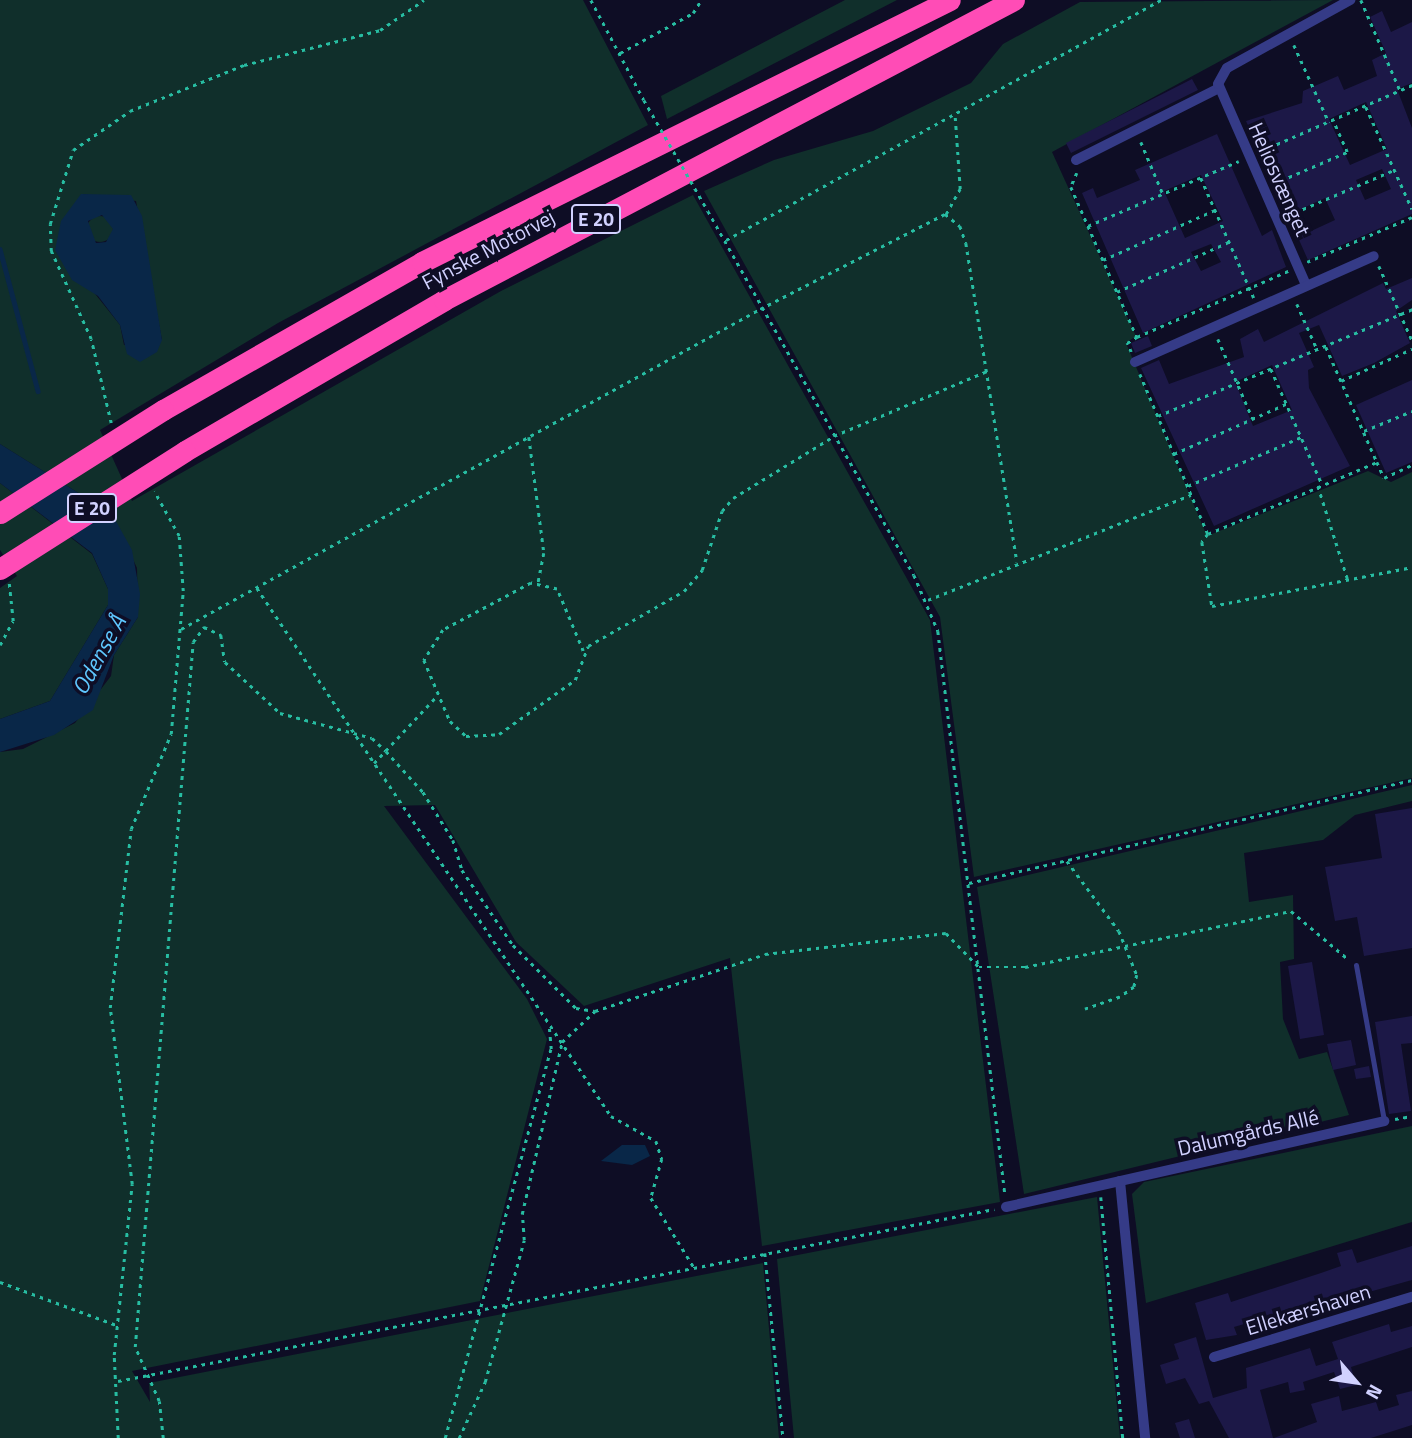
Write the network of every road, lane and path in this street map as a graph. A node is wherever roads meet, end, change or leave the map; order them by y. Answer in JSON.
{"nodes":[{"id":1,"x":424,"y":0,"type":"edge"},
{"id":2,"x":591,"y":0,"type":"edge"},
{"id":3,"x":701,"y":0,"type":"edge"},
{"id":4,"x":950,"y":0,"type":"edge"},
{"id":5,"x":1014,"y":0,"type":"edge"},
{"id":6,"x":1161,"y":0,"type":"edge"},
{"id":7,"x":1350,"y":0,"type":"edge"},
{"id":8,"x":1361,"y":0,"type":"edge"},
{"id":9,"x":1289,"y":33,"type":"junction"},
{"id":10,"x":620,"y":54,"type":"junction"},
{"id":11,"x":1219,"y":88,"type":"junction"},
{"id":12,"x":1400,"y":90,"type":"dead end"},
{"id":13,"x":1366,"y":106,"type":"dead end"},
{"id":14,"x":956,"y":117,"type":"junction"},
{"id":15,"x":1136,"y":130,"type":"junction"},
{"id":16,"x":1076,"y":160,"type":"joint"},
{"id":17,"x":1394,"y":170,"type":"junction"},
{"id":18,"x":1200,"y":178,"type":"dead end"},
{"id":19,"x":1264,"y":189,"type":"junction"},
{"id":20,"x":1163,"y":194,"type":"dead end"},
{"id":21,"x":1412,"y":209,"type":"edge"},
{"id":22,"x":1215,"y":210,"type":"junction"},
{"id":23,"x":945,"y":214,"type":"junction"},
{"id":24,"x":1412,"y":217,"type":"edge"},
{"id":25,"x":1278,"y":220,"type":"junction"},
{"id":26,"x":1366,"y":237,"type":"junction"},
{"id":27,"x":725,"y":240,"type":"junction"},
{"id":28,"x":1229,"y":242,"type":"junction"},
{"id":29,"x":1374,"y":256,"type":"junction"},
{"id":30,"x":1103,"y":260,"type":"junction"},
{"id":31,"x":1297,"y":267,"type":"junction"},
{"id":32,"x":1306,"y":285,"type":"junction"},
{"id":33,"x":1249,"y":288,"type":"junction"},
{"id":34,"x":1117,"y":292,"type":"junction"},
{"id":35,"x":1292,"y":292,"type":"junction"},
{"id":36,"x":1258,"y":307,"type":"junction"},
{"id":37,"x":760,"y":309,"type":"junction"},
{"id":38,"x":1412,"y":309,"type":"edge"},
{"id":39,"x":1401,"y":313,"type":"junction"},
{"id":40,"x":1214,"y":327,"type":"junction"},
{"id":41,"x":1137,"y":337,"type":"junction"},
{"id":42,"x":1412,"y":340,"type":"edge"},
{"id":43,"x":1326,"y":345,"type":"junction"},
{"id":44,"x":1317,"y":349,"type":"junction"},
{"id":45,"x":1412,"y":349,"type":"edge"},
{"id":46,"x":1135,"y":362,"type":"junction"},
{"id":47,"x":1271,"y":369,"type":"junction"},
{"id":48,"x":987,"y":371,"type":"junction"},
{"id":49,"x":1341,"y":381,"type":"junction"},
{"id":50,"x":1236,"y":384,"type":"junction"},
{"id":51,"x":1286,"y":404,"type":"junction"},
{"id":52,"x":1412,"y":411,"type":"edge"},
{"id":53,"x":1158,"y":416,"type":"junction"},
{"id":54,"x":1253,"y":419,"type":"junction"},
{"id":55,"x":114,"y":429,"type":"dead end"},
{"id":56,"x":1363,"y":432,"type":"junction"},
{"id":57,"x":834,"y":436,"type":"junction"},
{"id":58,"x":1302,"y":436,"type":"junction"},
{"id":59,"x":529,"y":437,"type":"junction"},
{"id":60,"x":1174,"y":454,"type":"junction"},
{"id":61,"x":1377,"y":462,"type":"junction"},
{"id":62,"x":1412,"y":465,"type":"edge"},
{"id":63,"x":148,"y":482,"type":"dead end"},
{"id":64,"x":1320,"y":484,"type":"junction"},
{"id":65,"x":1188,"y":486,"type":"junction"},
{"id":66,"x":1192,"y":494,"type":"junction"},
{"id":67,"x":0,"y":513,"type":"edge"},
{"id":68,"x":1208,"y":534,"type":"junction"},
{"id":69,"x":1017,"y":562,"type":"junction"},
{"id":70,"x":1412,"y":567,"type":"edge"},
{"id":71,"x":3,"y":573,"type":"edge"},
{"id":72,"x":1348,"y":580,"type":"junction"},
{"id":73,"x":538,"y":583,"type":"junction"},
{"id":74,"x":257,"y":588,"type":"junction"},
{"id":75,"x":928,"y":600,"type":"junction"},
{"id":76,"x":181,"y":629,"type":"junction"},
{"id":77,"x":0,"y":645,"type":"edge"},
{"id":78,"x":583,"y":651,"type":"junction"},
{"id":79,"x":436,"y":697,"type":"junction"},
{"id":80,"x":352,"y":734,"type":"junction"},
{"id":81,"x":386,"y":751,"type":"junction"},
{"id":82,"x":373,"y":764,"type":"junction"},
{"id":83,"x":1412,"y":780,"type":"edge"},
{"id":84,"x":1067,"y":860,"type":"junction"},
{"id":85,"x":969,"y":883,"type":"junction"},
{"id":86,"x":1128,"y":946,"type":"junction"},
{"id":87,"x":1356,"y":965,"type":"joint"},
{"id":88,"x":979,"y":967,"type":"junction"},
{"id":89,"x":1085,"y":1009,"type":"dead end"},
{"id":90,"x":595,"y":1011,"type":"junction"},
{"id":91,"x":549,"y":1023,"type":"junction"},
{"id":92,"x":562,"y":1042,"type":"junction"},
{"id":93,"x":1412,"y":1116,"type":"edge"},
{"id":94,"x":1384,"y":1121,"type":"junction"},
{"id":95,"x":1120,"y":1181,"type":"junction"},
{"id":96,"x":1100,"y":1187,"type":"junction"},
{"id":97,"x":1006,"y":1207,"type":"junction"},
{"id":98,"x":765,"y":1253,"type":"junction"},
{"id":99,"x":695,"y":1269,"type":"junction"},
{"id":100,"x":0,"y":1282,"type":"edge"},
{"id":101,"x":1412,"y":1297,"type":"edge"},
{"id":102,"x":504,"y":1308,"type":"junction"},
{"id":103,"x":483,"y":1312,"type":"junction"},
{"id":104,"x":116,"y":1325,"type":"junction"},
{"id":105,"x":1214,"y":1357,"type":"dead end"},
{"id":106,"x":151,"y":1377,"type":"junction"},
{"id":107,"x":118,"y":1381,"type":"junction"},
{"id":108,"x":118,"y":1438,"type":"edge"},
{"id":109,"x":163,"y":1438,"type":"edge"},
{"id":110,"x":445,"y":1438,"type":"edge"},
{"id":111,"x":459,"y":1438,"type":"edge"},
{"id":112,"x":783,"y":1438,"type":"edge"},
{"id":113,"x":1123,"y":1438,"type":"edge"},
{"id":114,"x":1145,"y":1438,"type":"edge"}],
"edges":[{"from":1,"to":55,"type":"path"},
{"from":2,"to":10,"type":"path"},
{"from":3,"to":10,"type":"path"},
{"from":4,"to":67,"type":"highway","name":"Fynske Motorvej","number":"E 20","bridge":true},
{"from":5,"to":71,"type":"highway","name":"Fynske Motorvej","number":"E 20","bridge":true},
{"from":6,"to":14,"type":"path"},
{"from":7,"to":9,"type":"street"},
{"from":8,"to":12,"type":"path"},
{"from":9,"to":11,"type":"street"},
{"from":9,"to":19,"type":"path"},
{"from":10,"to":27,"type":"path","bridge":true},
{"from":11,"to":15,"type":"street"},
{"from":11,"to":19,"type":"street","name":"Heliosvænget"},
{"from":13,"to":17,"type":"path"},
{"from":14,"to":23,"type":"path"},
{"from":14,"to":27,"type":"path"},
{"from":15,"to":16,"type":"street"},
{"from":15,"to":20,"type":"path"},
{"from":16,"to":30,"type":"path"},
{"from":17,"to":21,"type":"path"},
{"from":17,"to":25,"type":"path"},
{"from":18,"to":22,"type":"path"},
{"from":19,"to":25,"type":"street","name":"Heliosvænget"},
{"from":22,"to":28,"type":"path"},
{"from":22,"to":30,"type":"path"},
{"from":23,"to":37,"type":"path"},
{"from":23,"to":48,"type":"path"},
{"from":24,"to":26,"type":"path"},
{"from":25,"to":31,"type":"street","name":"Heliosvænget"},
{"from":26,"to":29,"type":"path"},
{"from":26,"to":31,"type":"path"},
{"from":27,"to":37,"type":"path"},
{"from":28,"to":33,"type":"path"},
{"from":28,"to":34,"type":"path"},
{"from":29,"to":32,"type":"street"},
{"from":29,"to":39,"type":"path"},
{"from":30,"to":34,"type":"path"},
{"from":31,"to":32,"type":"street","name":"Heliosvænget"},
{"from":31,"to":33,"type":"path"},
{"from":32,"to":35,"type":"street"},
{"from":33,"to":36,"type":"path"},
{"from":33,"to":41,"type":"path"},
{"from":34,"to":41,"type":"path"},
{"from":35,"to":36,"type":"street"},
{"from":35,"to":44,"type":"path"},
{"from":36,"to":40,"type":"street"},
{"from":37,"to":57,"type":"path"},
{"from":37,"to":59,"type":"path"},
{"from":38,"to":39,"type":"path"},
{"from":39,"to":42,"type":"path"},
{"from":39,"to":43,"type":"path"},
{"from":40,"to":46,"type":"street"},
{"from":40,"to":50,"type":"path"},
{"from":41,"to":46,"type":"path"},
{"from":43,"to":44,"type":"path"},
{"from":43,"to":49,"type":"path"},
{"from":44,"to":47,"type":"path"},
{"from":45,"to":49,"type":"path"},
{"from":46,"to":53,"type":"path"},
{"from":47,"to":50,"type":"path"},
{"from":47,"to":51,"type":"path"},
{"from":48,"to":57,"type":"path"},
{"from":48,"to":69,"type":"path"},
{"from":49,"to":56,"type":"path"},
{"from":50,"to":53,"type":"path"},
{"from":50,"to":54,"type":"path"},
{"from":51,"to":54,"type":"path"},
{"from":51,"to":58,"type":"path"},
{"from":52,"to":56,"type":"path"},
{"from":53,"to":60,"type":"path"},
{"from":54,"to":60,"type":"path"},
{"from":56,"to":61,"type":"path"},
{"from":57,"to":75,"type":"path"},
{"from":57,"to":78,"type":"path"},
{"from":58,"to":64,"type":"path"},
{"from":58,"to":65,"type":"path"},
{"from":59,"to":73,"type":"path"},
{"from":59,"to":74,"type":"path"},
{"from":60,"to":65,"type":"path"},
{"from":61,"to":62,"type":"path"},
{"from":61,"to":64,"type":"path"},
{"from":63,"to":76,"type":"path"},
{"from":64,"to":68,"type":"path"},
{"from":64,"to":72,"type":"path"},
{"from":65,"to":66,"type":"path"},
{"from":66,"to":68,"type":"path"},
{"from":66,"to":69,"type":"path"},
{"from":68,"to":72,"type":"path"},
{"from":69,"to":75,"type":"path"},
{"from":70,"to":72,"type":"path"},
{"from":71,"to":77,"type":"path"},
{"from":73,"to":78,"type":"path"},
{"from":73,"to":79,"type":"path"},
{"from":74,"to":76,"type":"path"},
{"from":74,"to":80,"type":"path"},
{"from":75,"to":85,"type":"path"},
{"from":76,"to":104,"type":"path"},
{"from":78,"to":79,"type":"path"},
{"from":79,"to":81,"type":"path"},
{"from":80,"to":81,"type":"path"},
{"from":80,"to":82,"type":"path"},
{"from":80,"to":106,"type":"path"},
{"from":81,"to":82,"type":"path"},
{"from":81,"to":90,"type":"path"},
{"from":82,"to":91,"type":"path"},
{"from":83,"to":84,"type":"path"},
{"from":84,"to":85,"type":"path"},
{"from":84,"to":86,"type":"path"},
{"from":85,"to":88,"type":"path"},
{"from":86,"to":87,"type":"path"},
{"from":86,"to":88,"type":"path"},
{"from":86,"to":89,"type":"path"},
{"from":87,"to":94,"type":"lane"},
{"from":88,"to":90,"type":"path"},
{"from":88,"to":97,"type":"path"},
{"from":90,"to":92,"type":"path"},
{"from":91,"to":92,"type":"path"},
{"from":91,"to":103,"type":"path"},
{"from":92,"to":99,"type":"path"},
{"from":92,"to":102,"type":"path"},
{"from":93,"to":94,"type":"path"},
{"from":94,"to":95,"type":"street","name":"Dalumgårds Allé"},
{"from":95,"to":96,"type":"street","name":"Dalumgårds Allé"},
{"from":95,"to":114,"type":"street"},
{"from":96,"to":97,"type":"street","name":"Dalumgårds Allé"},
{"from":96,"to":113,"type":"path"},
{"from":97,"to":98,"type":"path"},
{"from":98,"to":99,"type":"path"},
{"from":98,"to":112,"type":"path"},
{"from":99,"to":102,"type":"path"},
{"from":100,"to":104,"type":"path"},
{"from":101,"to":105,"type":"street","name":"Ellekærshaven"},
{"from":102,"to":103,"type":"path"},
{"from":102,"to":111,"type":"path"},
{"from":103,"to":106,"type":"path"},
{"from":103,"to":110,"type":"path"},
{"from":104,"to":107,"type":"path"},
{"from":106,"to":107,"type":"path"},
{"from":106,"to":109,"type":"path"},
{"from":107,"to":108,"type":"path"}]}
